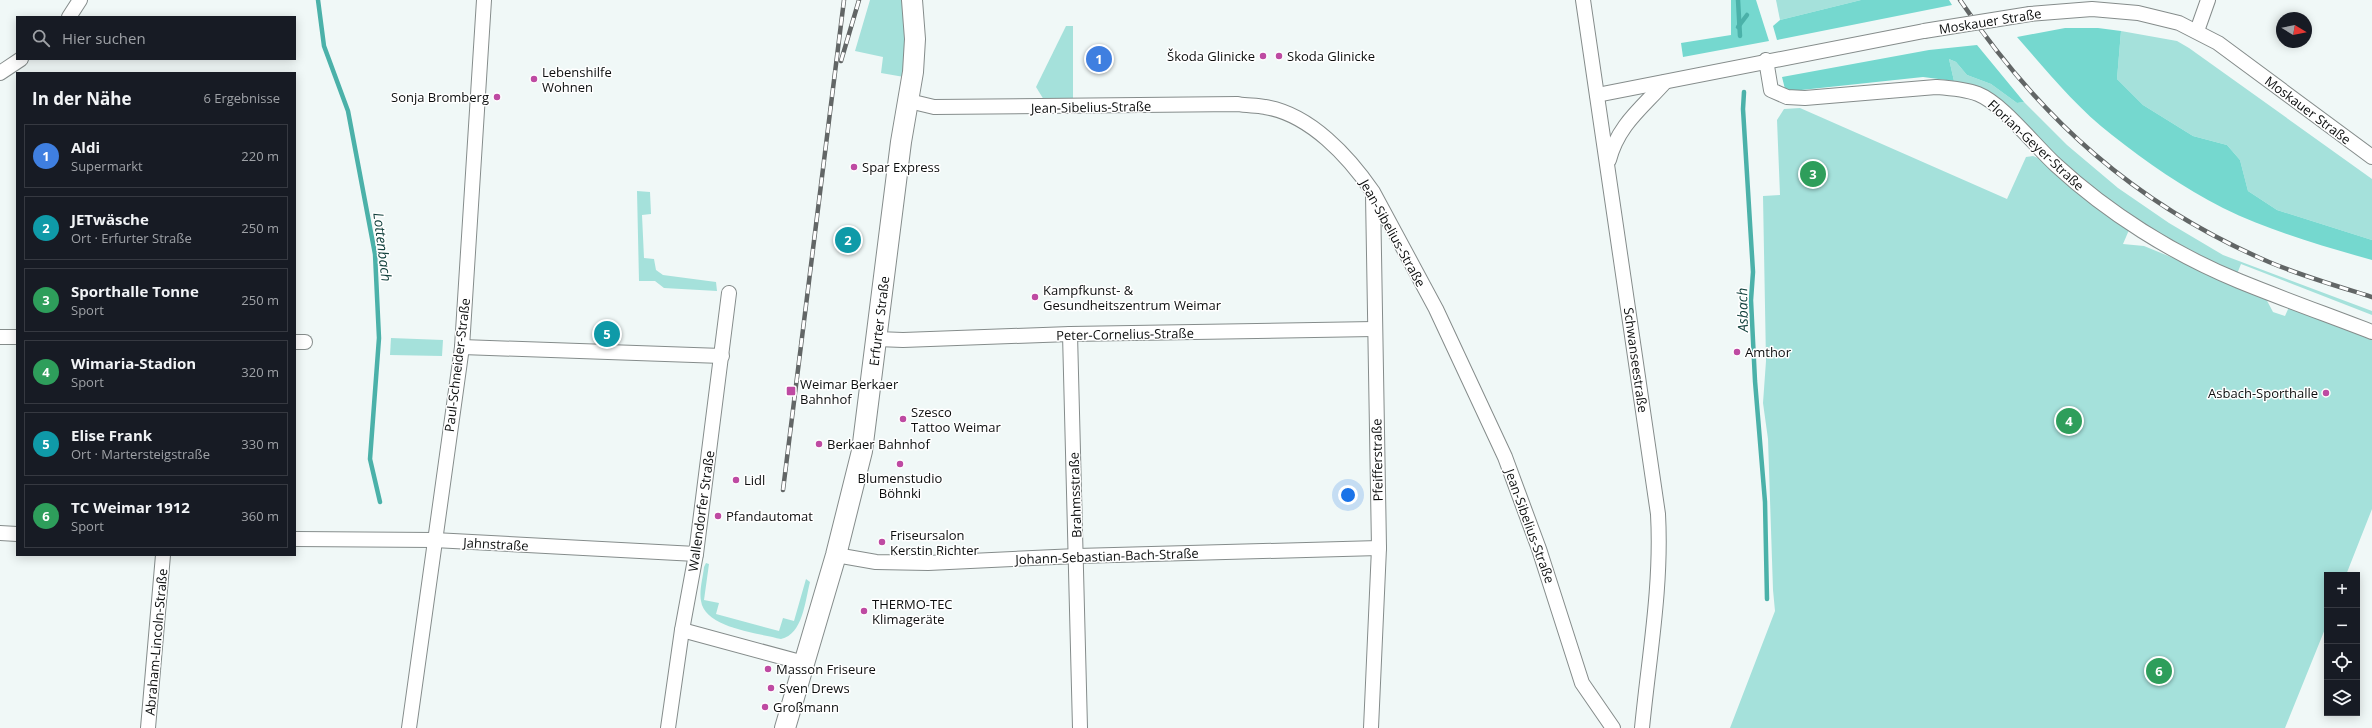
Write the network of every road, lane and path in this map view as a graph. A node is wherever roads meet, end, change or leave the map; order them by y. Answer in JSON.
{"nodes":[{"id":1,"x":80,"y":0,"type":"edge"},
{"id":2,"x":484,"y":0,"type":"edge"},
{"id":3,"x":912,"y":0,"type":"edge"},
{"id":4,"x":1583,"y":0,"type":"edge"},
{"id":5,"x":2208,"y":0,"type":"edge"},
{"id":6,"x":70,"y":16,"type":"edge"},
{"id":7,"x":2197,"y":31,"type":"junction"},
{"id":8,"x":20,"y":60,"type":"edge"},
{"id":9,"x":1766,"y":60,"type":"junction"},
{"id":10,"x":0,"y":73,"type":"edge"},
{"id":11,"x":1665,"y":82,"type":"junction"},
{"id":12,"x":1597,"y":95,"type":"junction"},
{"id":13,"x":908,"y":101,"type":"junction"},
{"id":14,"x":2372,"y":157,"type":"edge"},
{"id":15,"x":1608,"y":164,"type":"junction"},
{"id":16,"x":1373,"y":192,"type":"junction"},
{"id":17,"x":729,"y":293,"type":"dead end"},
{"id":18,"x":1374,"y":330,"type":"junction"},
{"id":19,"x":2372,"y":332,"type":"edge"},
{"id":20,"x":1070,"y":334,"type":"junction"},
{"id":21,"x":0,"y":337,"type":"edge"},
{"id":22,"x":16,"y":337,"type":"edge"},
{"id":23,"x":877,"y":339,"type":"junction"},
{"id":24,"x":462,"y":347,"type":"junction"},
{"id":25,"x":722,"y":356,"type":"junction"},
{"id":26,"x":0,"y":533,"type":"edge"},
{"id":27,"x":16,"y":534,"type":"edge"},
{"id":28,"x":296,"y":539,"type":"edge"},
{"id":29,"x":434,"y":540,"type":"junction"},
{"id":30,"x":1379,"y":548,"type":"junction"},
{"id":31,"x":696,"y":554,"type":"junction"},
{"id":32,"x":836,"y":555,"type":"junction"},
{"id":33,"x":164,"y":556,"type":"edge"},
{"id":34,"x":1077,"y":556,"type":"junction"},
{"id":35,"x":682,"y":630,"type":"junction"},
{"id":36,"x":804,"y":663,"type":"junction"},
{"id":37,"x":1641,"y":725,"type":"edge"},
{"id":38,"x":148,"y":728,"type":"edge"},
{"id":39,"x":409,"y":728,"type":"edge"},
{"id":40,"x":668,"y":728,"type":"edge"},
{"id":41,"x":785,"y":728,"type":"edge"},
{"id":42,"x":1080,"y":728,"type":"edge"},
{"id":43,"x":1371,"y":728,"type":"edge"},
{"id":44,"x":1613,"y":728,"type":"edge"}],
"edges":[{"from":1,"to":6,"type":"street"},
{"from":2,"to":24,"type":"street","name":"Paul-Schneider-Straße"},
{"from":3,"to":13,"type":"street","name":"Erfurter Straße"},
{"from":4,"to":12,"type":"street","name":"Schwanseestraße"},
{"from":5,"to":7,"type":"street"},
{"from":7,"to":9,"type":"street","name":"Moskauer Straße","bridge":true},
{"from":7,"to":14,"type":"street","name":"Moskauer Straße"},
{"from":8,"to":10,"type":"street"},
{"from":9,"to":11,"type":"street","name":"Moskauer Straße"},
{"from":9,"to":19,"type":"street","name":"Florian-Geyer-Straße"},
{"from":11,"to":12,"type":"street","name":"Moskauer Straße"},
{"from":11,"to":15,"type":"street"},
{"from":12,"to":15,"type":"street","name":"Schwanseestraße"},
{"from":13,"to":16,"type":"street","name":"Jean-Sibelius-Straße"},
{"from":13,"to":23,"type":"street","name":"Erfurter Straße"},
{"from":15,"to":37,"type":"street","name":"Schwanseestraße"},
{"from":16,"to":18,"type":"street","name":"Pfeifferstraße"},
{"from":16,"to":44,"type":"street","name":"Jean-Sibelius-Straße"},
{"from":17,"to":25,"type":"street","name":"Wallendorfer Straße"},
{"from":18,"to":20,"type":"street","name":"Peter-Cornelius-Straße"},
{"from":18,"to":30,"type":"street","name":"Pfeifferstraße"},
{"from":20,"to":23,"type":"street","name":"Peter-Cornelius-Straße"},
{"from":20,"to":34,"type":"street","name":"Brahmsstraße"},
{"from":21,"to":22,"type":"street"},
{"from":23,"to":32,"type":"street","name":"Erfurter Straße"},
{"from":24,"to":25,"type":"street"},
{"from":24,"to":29,"type":"street","name":"Paul-Schneider-Straße"},
{"from":25,"to":31,"type":"street","name":"Wallendorfer Straße"},
{"from":26,"to":27,"type":"street"},
{"from":28,"to":29,"type":"street","name":"Jahnstraße"},
{"from":29,"to":31,"type":"street","name":"Jahnstraße"},
{"from":29,"to":39,"type":"street","name":"Paul-Schneider-Straße"},
{"from":30,"to":34,"type":"street","name":"Johann-Sebastian-Bach-Straße"},
{"from":30,"to":43,"type":"street","name":"Pfeifferstraße"},
{"from":31,"to":35,"type":"street","name":"Wallendorfer Straße"},
{"from":32,"to":34,"type":"street","name":"Johann-Sebastian-Bach-Straße"},
{"from":32,"to":36,"type":"street","name":"Erfurter Straße"},
{"from":33,"to":38,"type":"street","name":"Abraham-Lincoln-Straße"},
{"from":34,"to":42,"type":"street","name":"Brahmsstraße"},
{"from":35,"to":36,"type":"street"},
{"from":35,"to":40,"type":"street","name":"Wallendorfer Straße"},
{"from":36,"to":41,"type":"street","name":"Erfurter Straße"}]}
